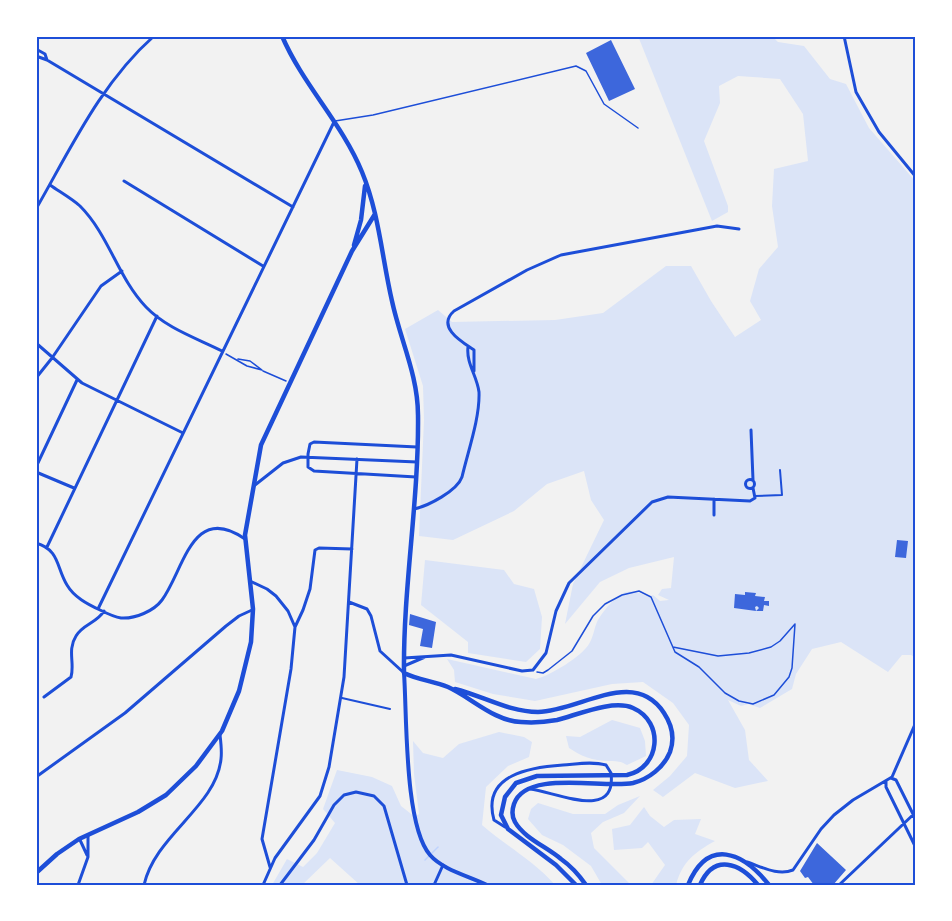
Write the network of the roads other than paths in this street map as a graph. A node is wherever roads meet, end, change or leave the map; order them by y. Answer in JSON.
{"nodes":[{"id":1,"x":154,"y":36,"type":"edge"},
{"id":2,"x":282,"y":36,"type":"edge"},
{"id":3,"x":843,"y":36,"type":"edge"},
{"id":4,"x":36,"y":49,"type":"edge"},
{"id":5,"x":36,"y":56,"type":"edge"},
{"id":6,"x":47,"y":60,"type":"junction"},
{"id":7,"x":104,"y":94,"type":"junction"},
{"id":8,"x":334,"y":122,"type":"junction"},
{"id":9,"x":638,"y":128,"type":"dead end"},
{"id":10,"x":916,"y":177,"type":"edge"},
{"id":11,"x":124,"y":181,"type":"dead end"},
{"id":12,"x":366,"y":182,"type":"junction"},
{"id":13,"x":50,"y":185,"type":"junction"},
{"id":14,"x":292,"y":207,"type":"junction"},
{"id":15,"x":36,"y":209,"type":"edge"},
{"id":16,"x":375,"y":214,"type":"junction"},
{"id":17,"x":739,"y":230,"type":"dead end"},
{"id":18,"x":352,"y":251,"type":"junction"},
{"id":19,"x":263,"y":266,"type":"junction"},
{"id":20,"x":122,"y":272,"type":"junction"},
{"id":21,"x":157,"y":316,"type":"junction"},
{"id":22,"x":36,"y":343,"type":"edge"},
{"id":23,"x":468,"y":347,"type":"junction"},
{"id":24,"x":224,"y":352,"type":"junction"},
{"id":25,"x":52,"y":358,"type":"junction"},
{"id":26,"x":474,"y":371,"type":"junction"},
{"id":27,"x":36,"y":378,"type":"edge"},
{"id":28,"x":77,"y":380,"type":"junction"},
{"id":29,"x":116,"y":402,"type":"junction"},
{"id":30,"x":751,"y":430,"type":"dead end"},
{"id":31,"x":183,"y":433,"type":"junction"},
{"id":32,"x":417,"y":447,"type":"junction"},
{"id":33,"x":308,"y":456,"type":"junction"},
{"id":34,"x":357,"y":459,"type":"junction"},
{"id":35,"x":417,"y":462,"type":"junction"},
{"id":36,"x":36,"y":467,"type":"edge"},
{"id":37,"x":780,"y":470,"type":"dead end"},
{"id":38,"x":36,"y":472,"type":"edge"},
{"id":39,"x":356,"y":473,"type":"junction"},
{"id":40,"x":416,"y":477,"type":"junction"},
{"id":41,"x":753,"y":480,"type":"junction"},
{"id":42,"x":255,"y":485,"type":"junction"},
{"id":43,"x":74,"y":488,"type":"junction"},
{"id":44,"x":753,"y":488,"type":"junction"},
{"id":45,"x":755,"y":496,"type":"junction"},
{"id":46,"x":714,"y":499,"type":"junction"},
{"id":47,"x":414,"y":509,"type":"junction"},
{"id":48,"x":714,"y":515,"type":"dead end"},
{"id":49,"x":245,"y":539,"type":"junction"},
{"id":50,"x":36,"y":543,"type":"edge"},
{"id":51,"x":47,"y":547,"type":"junction"},
{"id":52,"x":353,"y":549,"type":"junction"},
{"id":53,"x":250,"y":581,"type":"junction"},
{"id":54,"x":350,"y":602,"type":"junction"},
{"id":55,"x":98,"y":609,"type":"junction"},
{"id":56,"x":253,"y":609,"type":"junction"},
{"id":57,"x":106,"y":612,"type":"junction"},
{"id":58,"x":295,"y":627,"type":"junction"},
{"id":59,"x":427,"y":656,"type":"junction"},
{"id":60,"x":404,"y":658,"type":"junction"},
{"id":61,"x":404,"y":666,"type":"junction"},
{"id":62,"x":405,"y":673,"type":"junction"},
{"id":63,"x":450,"y":688,"type":"junction"},
{"id":64,"x":45,"y":697,"type":"dead end"},
{"id":65,"x":342,"y":698,"type":"junction"},
{"id":66,"x":390,"y":709,"type":"dead end"},
{"id":67,"x":916,"y":722,"type":"edge"},
{"id":68,"x":220,"y":735,"type":"junction"},
{"id":69,"x":36,"y":777,"type":"edge"},
{"id":70,"x":889,"y":779,"type":"junction"},
{"id":71,"x":528,"y":789,"type":"junction"},
{"id":72,"x":915,"y":814,"type":"edge"},
{"id":73,"x":916,"y":820,"type":"edge"},
{"id":74,"x":904,"y":824,"type":"junction"},
{"id":75,"x":506,"y":827,"type":"junction"},
{"id":76,"x":88,"y":835,"type":"junction"},
{"id":77,"x":79,"y":839,"type":"junction"},
{"id":78,"x":916,"y":848,"type":"edge"},
{"id":79,"x":88,"y":857,"type":"junction"},
{"id":80,"x":747,"y":862,"type":"junction"},
{"id":81,"x":443,"y":865,"type":"junction"},
{"id":82,"x":270,"y":867,"type":"junction"},
{"id":83,"x":36,"y":873,"type":"edge"},
{"id":84,"x":700,"y":883,"type":"edge"},
{"id":85,"x":78,"y":885,"type":"edge"},
{"id":86,"x":144,"y":885,"type":"edge"},
{"id":87,"x":263,"y":885,"type":"edge"},
{"id":88,"x":280,"y":885,"type":"edge"},
{"id":89,"x":407,"y":885,"type":"edge"},
{"id":90,"x":434,"y":885,"type":"edge"},
{"id":91,"x":487,"y":885,"type":"edge"},
{"id":92,"x":576,"y":885,"type":"edge"},
{"id":93,"x":586,"y":885,"type":"edge"},
{"id":94,"x":688,"y":885,"type":"edge"},
{"id":95,"x":758,"y":885,"type":"edge"},
{"id":96,"x":769,"y":885,"type":"edge"},
{"id":97,"x":839,"y":885,"type":"edge"}],
"edges":[{"from":1,"to":7,"type":"street"},
{"from":2,"to":8,"type":"main road"},
{"from":3,"to":10,"type":"street"},
{"from":4,"to":6,"type":"street"},
{"from":5,"to":6,"type":"street"},
{"from":6,"to":7,"type":"street"},
{"from":7,"to":13,"type":"street"},
{"from":7,"to":14,"type":"street"},
{"from":8,"to":9,"type":"lane"},
{"from":8,"to":12,"type":"main road"},
{"from":8,"to":14,"type":"street"},
{"from":11,"to":19,"type":"street"},
{"from":12,"to":16,"type":"main road"},
{"from":12,"to":18,"type":"main road"},
{"from":13,"to":15,"type":"street"},
{"from":13,"to":20,"type":"street"},
{"from":14,"to":19,"type":"street"},
{"from":16,"to":18,"type":"main road"},
{"from":16,"to":32,"type":"main road"},
{"from":17,"to":23,"type":"street"},
{"from":18,"to":42,"type":"main road"},
{"from":19,"to":24,"type":"street"},
{"from":20,"to":21,"type":"street"},
{"from":20,"to":25,"type":"street"},
{"from":21,"to":24,"type":"street"},
{"from":21,"to":29,"type":"street"},
{"from":22,"to":25,"type":"street"},
{"from":23,"to":26,"type":"street"},
{"from":23,"to":26,"type":"street"},
{"from":24,"to":31,"type":"street"},
{"from":25,"to":27,"type":"street"},
{"from":25,"to":28,"type":"street"},
{"from":26,"to":47,"type":"street"},
{"from":28,"to":29,"type":"street"},
{"from":28,"to":36,"type":"street"},
{"from":29,"to":31,"type":"street"},
{"from":29,"to":43,"type":"street"},
{"from":30,"to":41,"type":"street"},
{"from":31,"to":55,"type":"street"},
{"from":32,"to":33,"type":"street"},
{"from":32,"to":35,"type":"main road"},
{"from":33,"to":34,"type":"street"},
{"from":33,"to":39,"type":"street"},
{"from":33,"to":42,"type":"street"},
{"from":34,"to":35,"type":"street"},
{"from":34,"to":39,"type":"street"},
{"from":35,"to":40,"type":"main road"},
{"from":37,"to":45,"type":"street"},
{"from":38,"to":43,"type":"street"},
{"from":39,"to":40,"type":"street"},
{"from":39,"to":52,"type":"street"},
{"from":40,"to":47,"type":"main road"},
{"from":41,"to":44,"type":"street"},
{"from":41,"to":44,"type":"street"},
{"from":42,"to":49,"type":"main road"},
{"from":43,"to":51,"type":"street"},
{"from":44,"to":45,"type":"street"},
{"from":45,"to":46,"type":"street"},
{"from":46,"to":48,"type":"street"},
{"from":46,"to":59,"type":"street"},
{"from":47,"to":60,"type":"main road"},
{"from":49,"to":53,"type":"main road"},
{"from":49,"to":57,"type":"street"},
{"from":50,"to":51,"type":"street"},
{"from":51,"to":55,"type":"street"},
{"from":52,"to":54,"type":"street"},
{"from":52,"to":58,"type":"street"},
{"from":53,"to":56,"type":"main road"},
{"from":53,"to":58,"type":"street"},
{"from":54,"to":62,"type":"street"},
{"from":54,"to":65,"type":"street"},
{"from":55,"to":57,"type":"street"},
{"from":56,"to":68,"type":"main road"},
{"from":56,"to":69,"type":"street"},
{"from":57,"to":64,"type":"street"},
{"from":58,"to":82,"type":"street"},
{"from":59,"to":60,"type":"street"},
{"from":59,"to":61,"type":"street"},
{"from":60,"to":61,"type":"main road"},
{"from":61,"to":62,"type":"main road"},
{"from":62,"to":63,"type":"main road"},
{"from":62,"to":81,"type":"street"},
{"from":63,"to":71,"type":"main road"},
{"from":63,"to":75,"type":"main road"},
{"from":65,"to":66,"type":"street"},
{"from":65,"to":82,"type":"street"},
{"from":67,"to":70,"type":"street"},
{"from":68,"to":76,"type":"main road"},
{"from":68,"to":86,"type":"street"},
{"from":70,"to":72,"type":"street"},
{"from":70,"to":74,"type":"street"},
{"from":70,"to":80,"type":"street"},
{"from":71,"to":75,"type":"street"},
{"from":71,"to":93,"type":"main road"},
{"from":72,"to":73,"type":"street"},
{"from":72,"to":74,"type":"street"},
{"from":74,"to":78,"type":"street"},
{"from":74,"to":97,"type":"street"},
{"from":75,"to":92,"type":"main road"},
{"from":76,"to":77,"type":"main road"},
{"from":76,"to":79,"type":"street"},
{"from":77,"to":79,"type":"street"},
{"from":77,"to":83,"type":"main road"},
{"from":79,"to":85,"type":"street"},
{"from":80,"to":94,"type":"main road"},
{"from":80,"to":96,"type":"main road"},
{"from":81,"to":90,"type":"street"},
{"from":81,"to":91,"type":"street"},
{"from":82,"to":87,"type":"street"},
{"from":84,"to":95,"type":"main road"},
{"from":88,"to":89,"type":"street"}]}
